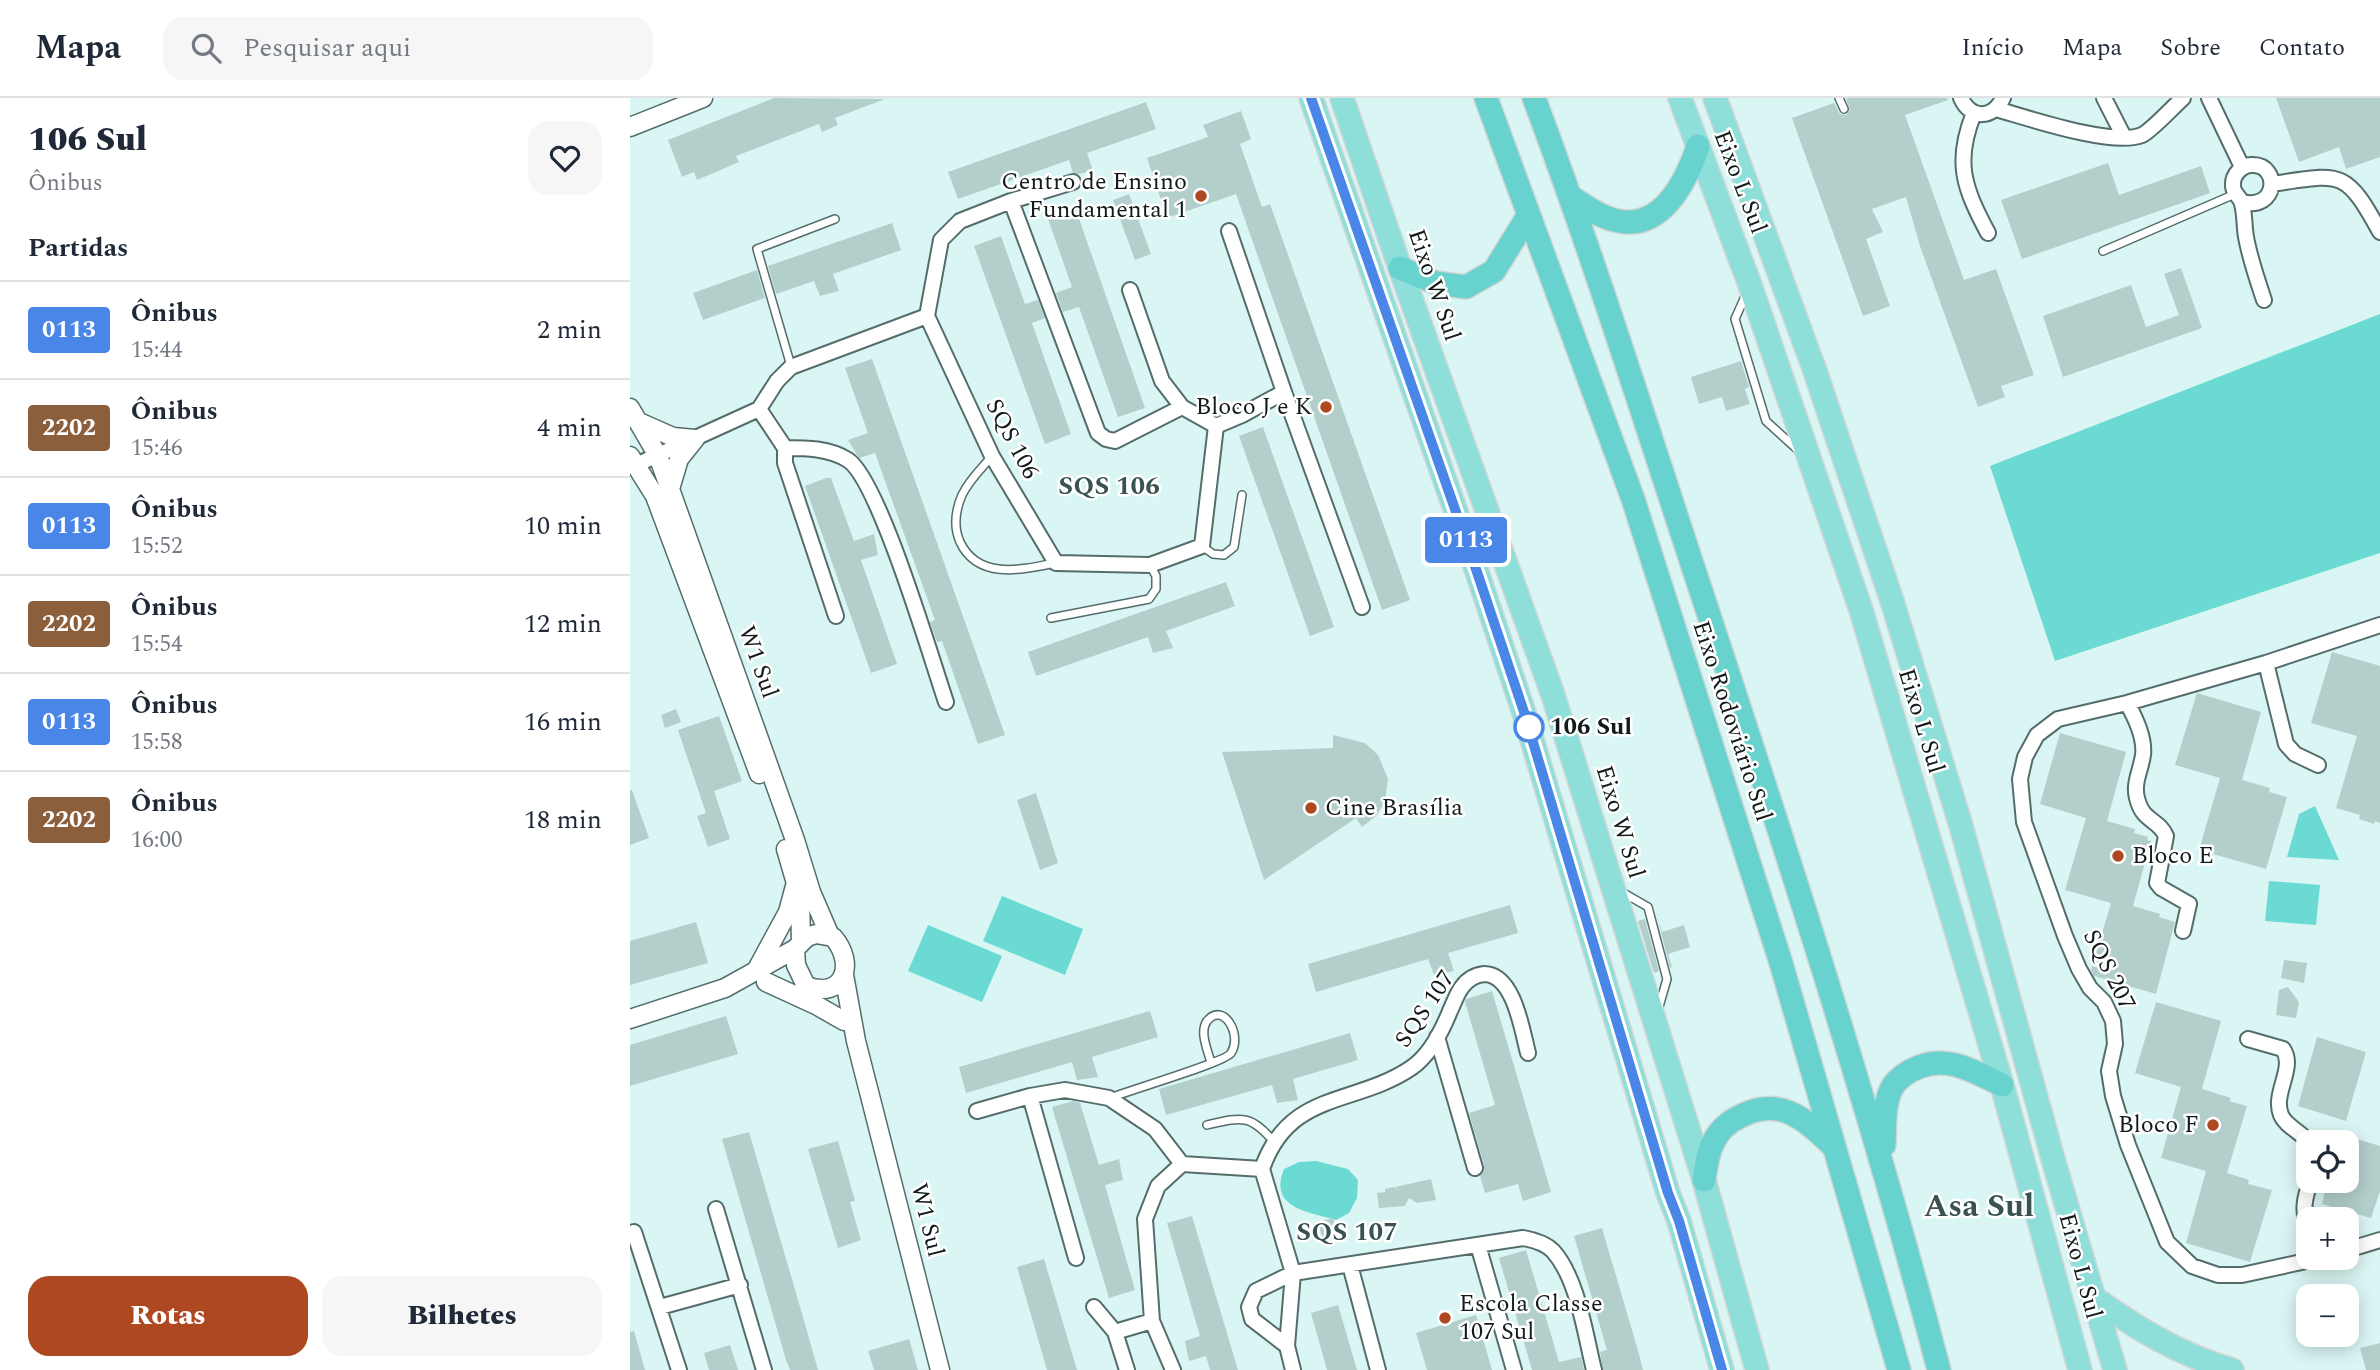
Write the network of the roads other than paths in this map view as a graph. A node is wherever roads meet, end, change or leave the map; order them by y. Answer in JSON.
{"nodes":[{"id":1,"x":703,"y":98,"type":"edge"},
{"id":2,"x":1311,"y":98,"type":"edge"},
{"id":3,"x":1342,"y":98,"type":"edge"},
{"id":4,"x":1486,"y":98,"type":"edge"},
{"id":5,"x":1534,"y":98,"type":"edge"},
{"id":6,"x":1680,"y":98,"type":"edge"},
{"id":7,"x":1714,"y":98,"type":"edge"},
{"id":8,"x":1839,"y":98,"type":"edge"},
{"id":9,"x":1961,"y":98,"type":"edge"},
{"id":10,"x":2104,"y":98,"type":"edge"},
{"id":11,"x":2183,"y":98,"type":"edge"},
{"id":12,"x":2209,"y":98,"type":"edge"},
{"id":13,"x":2000,"y":104,"type":"edge"},
{"id":14,"x":1844,"y":109,"type":"dead end"},
{"id":15,"x":1974,"y":113,"type":"junction"},
{"id":16,"x":630,"y":127,"type":"edge"},
{"id":17,"x":2124,"y":137,"type":"junction"},
{"id":18,"x":1698,"y":146,"type":"junction"},
{"id":19,"x":2242,"y":167,"type":"junction"},
{"id":20,"x":1073,"y":181,"type":"dead end"},
{"id":21,"x":2272,"y":184,"type":"junction"},
{"id":22,"x":1571,"y":197,"type":"junction"},
{"id":23,"x":2239,"y":198,"type":"junction"},
{"id":24,"x":1011,"y":201,"type":"junction"},
{"id":25,"x":1528,"y":216,"type":"junction"},
{"id":26,"x":835,"y":219,"type":"dead end"},
{"id":27,"x":1229,"y":231,"type":"dead end"},
{"id":28,"x":2380,"y":232,"type":"edge"},
{"id":29,"x":1988,"y":233,"type":"dead end"},
{"id":30,"x":2103,"y":251,"type":"dead end"},
{"id":31,"x":1400,"y":268,"type":"junction"},
{"id":32,"x":1130,"y":290,"type":"dead end"},
{"id":33,"x":2264,"y":300,"type":"dead end"},
{"id":34,"x":927,"y":316,"type":"junction"},
{"id":35,"x":791,"y":367,"type":"junction"},
{"id":36,"x":1284,"y":392,"type":"junction"},
{"id":37,"x":1182,"y":407,"type":"junction"},
{"id":38,"x":759,"y":409,"type":"junction"},
{"id":39,"x":635,"y":415,"type":"edge"},
{"id":40,"x":1216,"y":426,"type":"junction"},
{"id":41,"x":695,"y":439,"type":"junction"},
{"id":42,"x":785,"y":448,"type":"junction"},
{"id":43,"x":657,"y":456,"type":"junction"},
{"id":44,"x":992,"y":456,"type":"junction"},
{"id":45,"x":633,"y":461,"type":"edge"},
{"id":46,"x":670,"y":489,"type":"junction"},
{"id":47,"x":1242,"y":495,"type":"dead end"},
{"id":48,"x":1202,"y":546,"type":"junction"},
{"id":49,"x":1056,"y":563,"type":"junction"},
{"id":50,"x":1150,"y":565,"type":"junction"},
{"id":51,"x":1362,"y":607,"type":"dead end"},
{"id":52,"x":836,"y":616,"type":"dead end"},
{"id":53,"x":1051,"y":618,"type":"dead end"},
{"id":54,"x":2380,"y":625,"type":"edge"},
{"id":55,"x":2266,"y":663,"type":"junction"},
{"id":56,"x":946,"y":702,"type":"dead end"},
{"id":57,"x":2127,"y":703,"type":"junction"},
{"id":58,"x":2318,"y":765,"type":"dead end"},
{"id":59,"x":795,"y":886,"type":"junction"},
{"id":60,"x":2183,"y":932,"type":"dead end"},
{"id":61,"x":830,"y":936,"type":"junction"},
{"id":62,"x":798,"y":945,"type":"junction"},
{"id":63,"x":844,"y":975,"type":"junction"},
{"id":64,"x":761,"y":977,"type":"junction"},
{"id":65,"x":810,"y":987,"type":"junction"},
{"id":66,"x":630,"y":1019,"type":"edge"},
{"id":67,"x":844,"y":1021,"type":"junction"},
{"id":68,"x":1437,"y":1037,"type":"junction"},
{"id":69,"x":2248,"y":1039,"type":"dead end"},
{"id":70,"x":856,"y":1041,"type":"junction"},
{"id":71,"x":1528,"y":1053,"type":"dead end"},
{"id":72,"x":1211,"y":1063,"type":"junction"},
{"id":73,"x":2001,"y":1085,"type":"junction"},
{"id":74,"x":1030,"y":1096,"type":"junction"},
{"id":75,"x":1109,"y":1098,"type":"junction"},
{"id":76,"x":978,"y":1111,"type":"dead end"},
{"id":77,"x":1208,"y":1125,"type":"dead end"},
{"id":78,"x":2296,"y":1130,"type":"edge"},
{"id":79,"x":1274,"y":1142,"type":"junction"},
{"id":80,"x":1836,"y":1149,"type":"junction"},
{"id":81,"x":1883,"y":1162,"type":"junction"},
{"id":82,"x":1182,"y":1164,"type":"junction"},
{"id":83,"x":1475,"y":1168,"type":"dead end"},
{"id":84,"x":1262,"y":1169,"type":"junction"},
{"id":85,"x":1704,"y":1180,"type":"junction"},
{"id":86,"x":716,"y":1209,"type":"dead end"},
{"id":87,"x":634,"y":1232,"type":"dead end"},
{"id":88,"x":2380,"y":1240,"type":"edge"},
{"id":89,"x":1478,"y":1245,"type":"junction"},
{"id":90,"x":2359,"y":1246,"type":"edge"},
{"id":91,"x":1076,"y":1258,"type":"dead end"},
{"id":92,"x":2296,"y":1263,"type":"edge"},
{"id":93,"x":1350,"y":1265,"type":"junction"},
{"id":94,"x":1293,"y":1273,"type":"junction"},
{"id":95,"x":740,"y":1285,"type":"junction"},
{"id":96,"x":2094,"y":1298,"type":"junction"},
{"id":97,"x":660,"y":1307,"type":"junction"},
{"id":98,"x":1094,"y":1307,"type":"dead end"},
{"id":99,"x":1152,"y":1321,"type":"junction"},
{"id":100,"x":1115,"y":1332,"type":"junction"},
{"id":101,"x":1287,"y":1346,"type":"junction"},
{"id":102,"x":679,"y":1370,"type":"edge"},
{"id":103,"x":764,"y":1370,"type":"edge"},
{"id":104,"x":940,"y":1370,"type":"edge"},
{"id":105,"x":1127,"y":1370,"type":"edge"},
{"id":106,"x":1172,"y":1370,"type":"edge"},
{"id":107,"x":1293,"y":1370,"type":"edge"},
{"id":108,"x":1377,"y":1370,"type":"edge"},
{"id":109,"x":1514,"y":1370,"type":"edge"},
{"id":110,"x":1594,"y":1370,"type":"edge"},
{"id":111,"x":1722,"y":1370,"type":"edge"},
{"id":112,"x":1757,"y":1370,"type":"edge"},
{"id":113,"x":1899,"y":1370,"type":"edge"},
{"id":114,"x":1939,"y":1370,"type":"edge"},
{"id":115,"x":2080,"y":1370,"type":"edge"},
{"id":116,"x":2115,"y":1370,"type":"edge"},
{"id":117,"x":2232,"y":1370,"type":"edge"}],
"edges":[{"from":1,"to":16,"type":"street"},
{"from":2,"to":111,"type":"main road"},
{"from":3,"to":31,"type":"main road","name":"Eixo W Sul"},
{"from":4,"to":25,"type":"highway","name":"Eixo Rodoviário Sul"},
{"from":5,"to":22,"type":"highway","name":"Eixo Rodoviário Sul"},
{"from":6,"to":18,"type":"main road","name":"Eixo L Sul"},
{"from":7,"to":96,"type":"main road","name":"Eixo L Sul"},
{"from":8,"to":14,"type":"lane"},
{"from":9,"to":15,"type":"street"},
{"from":10,"to":17,"type":"street"},
{"from":11,"to":17,"type":"street"},
{"from":12,"to":19,"type":"street"},
{"from":13,"to":15,"type":"street"},
{"from":13,"to":17,"type":"street"},
{"from":15,"to":29,"type":"street"},
{"from":18,"to":22,"type":"highway"},
{"from":18,"to":73,"type":"main road","name":"Eixo L Sul"},
{"from":19,"to":21,"type":"street"},
{"from":19,"to":23,"type":"street"},
{"from":20,"to":24,"type":"street"},
{"from":21,"to":23,"type":"street"},
{"from":21,"to":28,"type":"street"},
{"from":22,"to":81,"type":"highway","name":"Eixo Rodoviário Sul"},
{"from":23,"to":30,"type":"lane"},
{"from":23,"to":33,"type":"street"},
{"from":24,"to":34,"type":"street"},
{"from":24,"to":37,"type":"street"},
{"from":25,"to":31,"type":"highway"},
{"from":25,"to":80,"type":"highway","name":"Eixo Rodoviário Sul"},
{"from":26,"to":35,"type":"lane"},
{"from":27,"to":36,"type":"street"},
{"from":31,"to":85,"type":"main road","name":"Eixo W Sul"},
{"from":32,"to":37,"type":"street"},
{"from":34,"to":35,"type":"street"},
{"from":34,"to":44,"type":"street","name":"SQS 106"},
{"from":35,"to":38,"type":"street"},
{"from":36,"to":40,"type":"street"},
{"from":36,"to":51,"type":"street"},
{"from":37,"to":40,"type":"street"},
{"from":38,"to":41,"type":"street"},
{"from":38,"to":42,"type":"street"},
{"from":39,"to":41,"type":"street"},
{"from":39,"to":43,"type":"street","name":"W1 Sul"},
{"from":40,"to":48,"type":"street"},
{"from":41,"to":43,"type":"street"},
{"from":41,"to":46,"type":"street"},
{"from":42,"to":52,"type":"street"},
{"from":42,"to":56,"type":"street"},
{"from":43,"to":45,"type":"street"},
{"from":43,"to":46,"type":"street","name":"W1 Sul"},
{"from":44,"to":49,"type":"street","name":"SQS 106"},
{"from":44,"to":49,"type":"lane"},
{"from":45,"to":59,"type":"street","name":"W1 Sul"},
{"from":46,"to":61,"type":"street","name":"W1 Sul"},
{"from":47,"to":48,"type":"lane"},
{"from":48,"to":50,"type":"street"},
{"from":49,"to":50,"type":"street"},
{"from":50,"to":53,"type":"lane"},
{"from":54,"to":55,"type":"street","name":"SQS 207"},
{"from":55,"to":57,"type":"street","name":"SQS 207"},
{"from":55,"to":58,"type":"street"},
{"from":57,"to":60,"type":"street"},
{"from":57,"to":92,"type":"street","name":"SQS 207"},
{"from":59,"to":62,"type":"street","name":"W1 Sul"},
{"from":59,"to":64,"type":"street"},
{"from":61,"to":62,"type":"street"},
{"from":61,"to":63,"type":"street"},
{"from":62,"to":64,"type":"street"},
{"from":62,"to":65,"type":"street"},
{"from":63,"to":65,"type":"street"},
{"from":63,"to":70,"type":"street","name":"W1 Sul"},
{"from":64,"to":65,"type":"street"},
{"from":64,"to":66,"type":"street"},
{"from":64,"to":67,"type":"street"},
{"from":65,"to":67,"type":"street","name":"W1 Sul"},
{"from":67,"to":70,"type":"street","name":"W1 Sul"},
{"from":68,"to":71,"type":"street","name":"SQS 107"},
{"from":68,"to":79,"type":"street","name":"SQS 107"},
{"from":68,"to":83,"type":"street"},
{"from":69,"to":78,"type":"street"},
{"from":70,"to":104,"type":"street","name":"W1 Sul"},
{"from":72,"to":72,"type":"lane"},
{"from":72,"to":75,"type":"lane"},
{"from":73,"to":81,"type":"highway"},
{"from":73,"to":115,"type":"main road","name":"Eixo L Sul"},
{"from":74,"to":75,"type":"street"},
{"from":74,"to":76,"type":"street"},
{"from":74,"to":91,"type":"street"},
{"from":75,"to":82,"type":"street"},
{"from":77,"to":79,"type":"lane"},
{"from":79,"to":84,"type":"street","name":"SQS 107"},
{"from":80,"to":85,"type":"highway"},
{"from":80,"to":113,"type":"highway","name":"Eixo Rodoviário Sul"},
{"from":81,"to":114,"type":"highway","name":"Eixo Rodoviário Sul"},
{"from":82,"to":84,"type":"street"},
{"from":82,"to":99,"type":"street"},
{"from":84,"to":94,"type":"street"},
{"from":85,"to":112,"type":"main road","name":"Eixo W Sul"},
{"from":86,"to":95,"type":"street"},
{"from":87,"to":97,"type":"street"},
{"from":88,"to":90,"type":"street"},
{"from":89,"to":93,"type":"street"},
{"from":89,"to":109,"type":"street"},
{"from":89,"to":110,"type":"street"},
{"from":93,"to":94,"type":"street"},
{"from":93,"to":108,"type":"street"},
{"from":94,"to":101,"type":"street"},
{"from":94,"to":101,"type":"street"},
{"from":95,"to":97,"type":"street"},
{"from":95,"to":103,"type":"street"},
{"from":96,"to":116,"type":"main road","name":"Eixo L Sul"},
{"from":96,"to":117,"type":"main road"},
{"from":97,"to":102,"type":"street"},
{"from":98,"to":100,"type":"street"},
{"from":99,"to":100,"type":"street"},
{"from":99,"to":106,"type":"street"},
{"from":100,"to":105,"type":"street"},
{"from":101,"to":107,"type":"street"}]}
